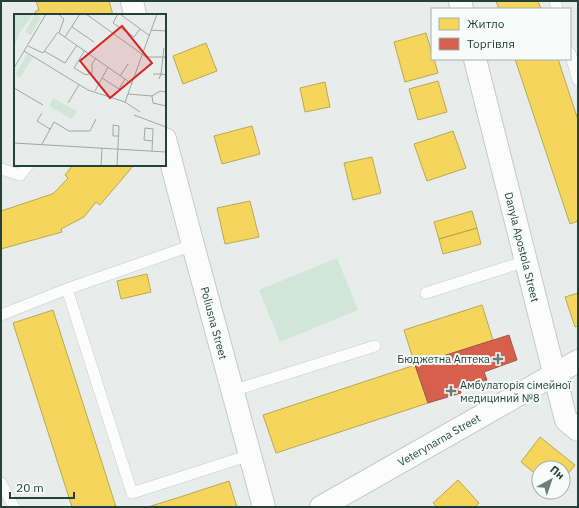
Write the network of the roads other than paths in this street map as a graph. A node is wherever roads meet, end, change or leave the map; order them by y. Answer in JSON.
{"nodes":[{"id":1,"x":132,"y":1,"type":"edge"},
{"id":2,"x":135,"y":14,"type":"edge"},
{"id":3,"x":571,"y":56,"type":"edge"},
{"id":4,"x":475,"y":60,"type":"edge"},
{"id":5,"x":578,"y":80,"type":"edge"},
{"id":6,"x":166,"y":143,"type":"edge"},
{"id":7,"x":27,"y":166,"type":"edge"},
{"id":8,"x":1,"y":169,"type":"edge"},
{"id":9,"x":193,"y":245,"type":"junction"},
{"id":10,"x":526,"y":261,"type":"junction"},
{"id":11,"x":66,"y":289,"type":"junction"},
{"id":12,"x":426,"y":293,"type":"dead end"},
{"id":13,"x":1,"y":315,"type":"edge"},
{"id":14,"x":375,"y":346,"type":"dead end"},
{"id":15,"x":578,"y":361,"type":"edge"},
{"id":16,"x":554,"y":374,"type":"junction"},
{"id":17,"x":232,"y":391,"type":"junction"},
{"id":18,"x":578,"y":430,"type":"edge"},
{"id":19,"x":250,"y":456,"type":"junction"},
{"id":20,"x":1,"y":483,"type":"edge"},
{"id":21,"x":14,"y":507,"type":"edge"},
{"id":22,"x":264,"y":507,"type":"edge"},
{"id":23,"x":321,"y":507,"type":"edge"}],
"edges":[{"from":1,"to":2,"type":"street"},
{"from":3,"to":5,"type":"lane"},
{"from":4,"to":10,"type":"street","name":"Danyla Apostola Street"},
{"from":6,"to":9,"type":"street","name":"Poliusna Street"},
{"from":7,"to":8,"type":"lane"},
{"from":9,"to":11,"type":"lane"},
{"from":9,"to":17,"type":"street","name":"Poliusna Street"},
{"from":10,"to":12,"type":"lane"},
{"from":10,"to":16,"type":"street","name":"Danyla Apostola Street"},
{"from":11,"to":13,"type":"lane"},
{"from":11,"to":19,"type":"lane"},
{"from":14,"to":17,"type":"lane"},
{"from":15,"to":16,"type":"street","name":"Veterynarna Street"},
{"from":16,"to":18,"type":"street","name":"Danyla Apostola Street"},
{"from":16,"to":23,"type":"street","name":"Veterynarna Street"},
{"from":17,"to":19,"type":"street","name":"Poliusna Street"},
{"from":19,"to":22,"type":"street","name":"Poliusna Street"},
{"from":20,"to":21,"type":"lane"}]}
